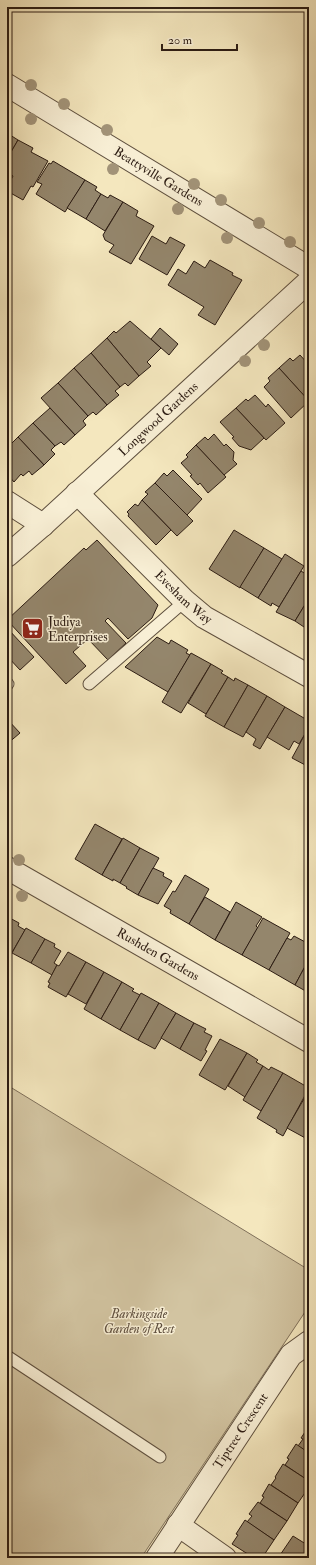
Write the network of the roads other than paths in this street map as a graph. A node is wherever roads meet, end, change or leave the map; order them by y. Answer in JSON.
{"nodes":[{"id":1,"x":7,"y":85,"type":"edge"},
{"id":2,"x":309,"y":268,"type":"edge"},
{"id":3,"x":309,"y":281,"type":"edge"},
{"id":4,"x":78,"y":492,"type":"junction"},
{"id":5,"x":9,"y":506,"type":"edge"},
{"id":6,"x":43,"y":525,"type":"junction"},
{"id":7,"x":7,"y":556,"type":"edge"},
{"id":8,"x":185,"y":601,"type":"junction"},
{"id":9,"x":309,"y":676,"type":"edge"},
{"id":10,"x":90,"y":684,"type":"dead end"},
{"id":11,"x":7,"y":868,"type":"edge"},
{"id":12,"x":309,"y":1041,"type":"edge"},
{"id":13,"x":309,"y":1342,"type":"edge"},
{"id":14,"x":7,"y":1356,"type":"edge"},
{"id":15,"x":160,"y":1457,"type":"dead end"},
{"id":16,"x":178,"y":1525,"type":"junction"},
{"id":17,"x":157,"y":1558,"type":"edge"},
{"id":18,"x":225,"y":1558,"type":"edge"}],
"edges":[{"from":1,"to":2,"type":"street","name":"Beattyville Gardens"},
{"from":3,"to":4,"type":"street","name":"Longwood Gardens"},
{"from":4,"to":6,"type":"street","name":"Longwood Gardens"},
{"from":4,"to":8,"type":"street","name":"Evesham Way"},
{"from":5,"to":6,"type":"street"},
{"from":6,"to":7,"type":"street","name":"Longwood Gardens"},
{"from":8,"to":9,"type":"street","name":"Evesham Way"},
{"from":8,"to":10,"type":"lane"},
{"from":11,"to":12,"type":"street","name":"Rushden Gardens"},
{"from":13,"to":16,"type":"street","name":"Tiptree Crescent"},
{"from":14,"to":15,"type":"lane"},
{"from":16,"to":17,"type":"street","name":"Tiptree Crescent"},
{"from":16,"to":18,"type":"street"}]}
